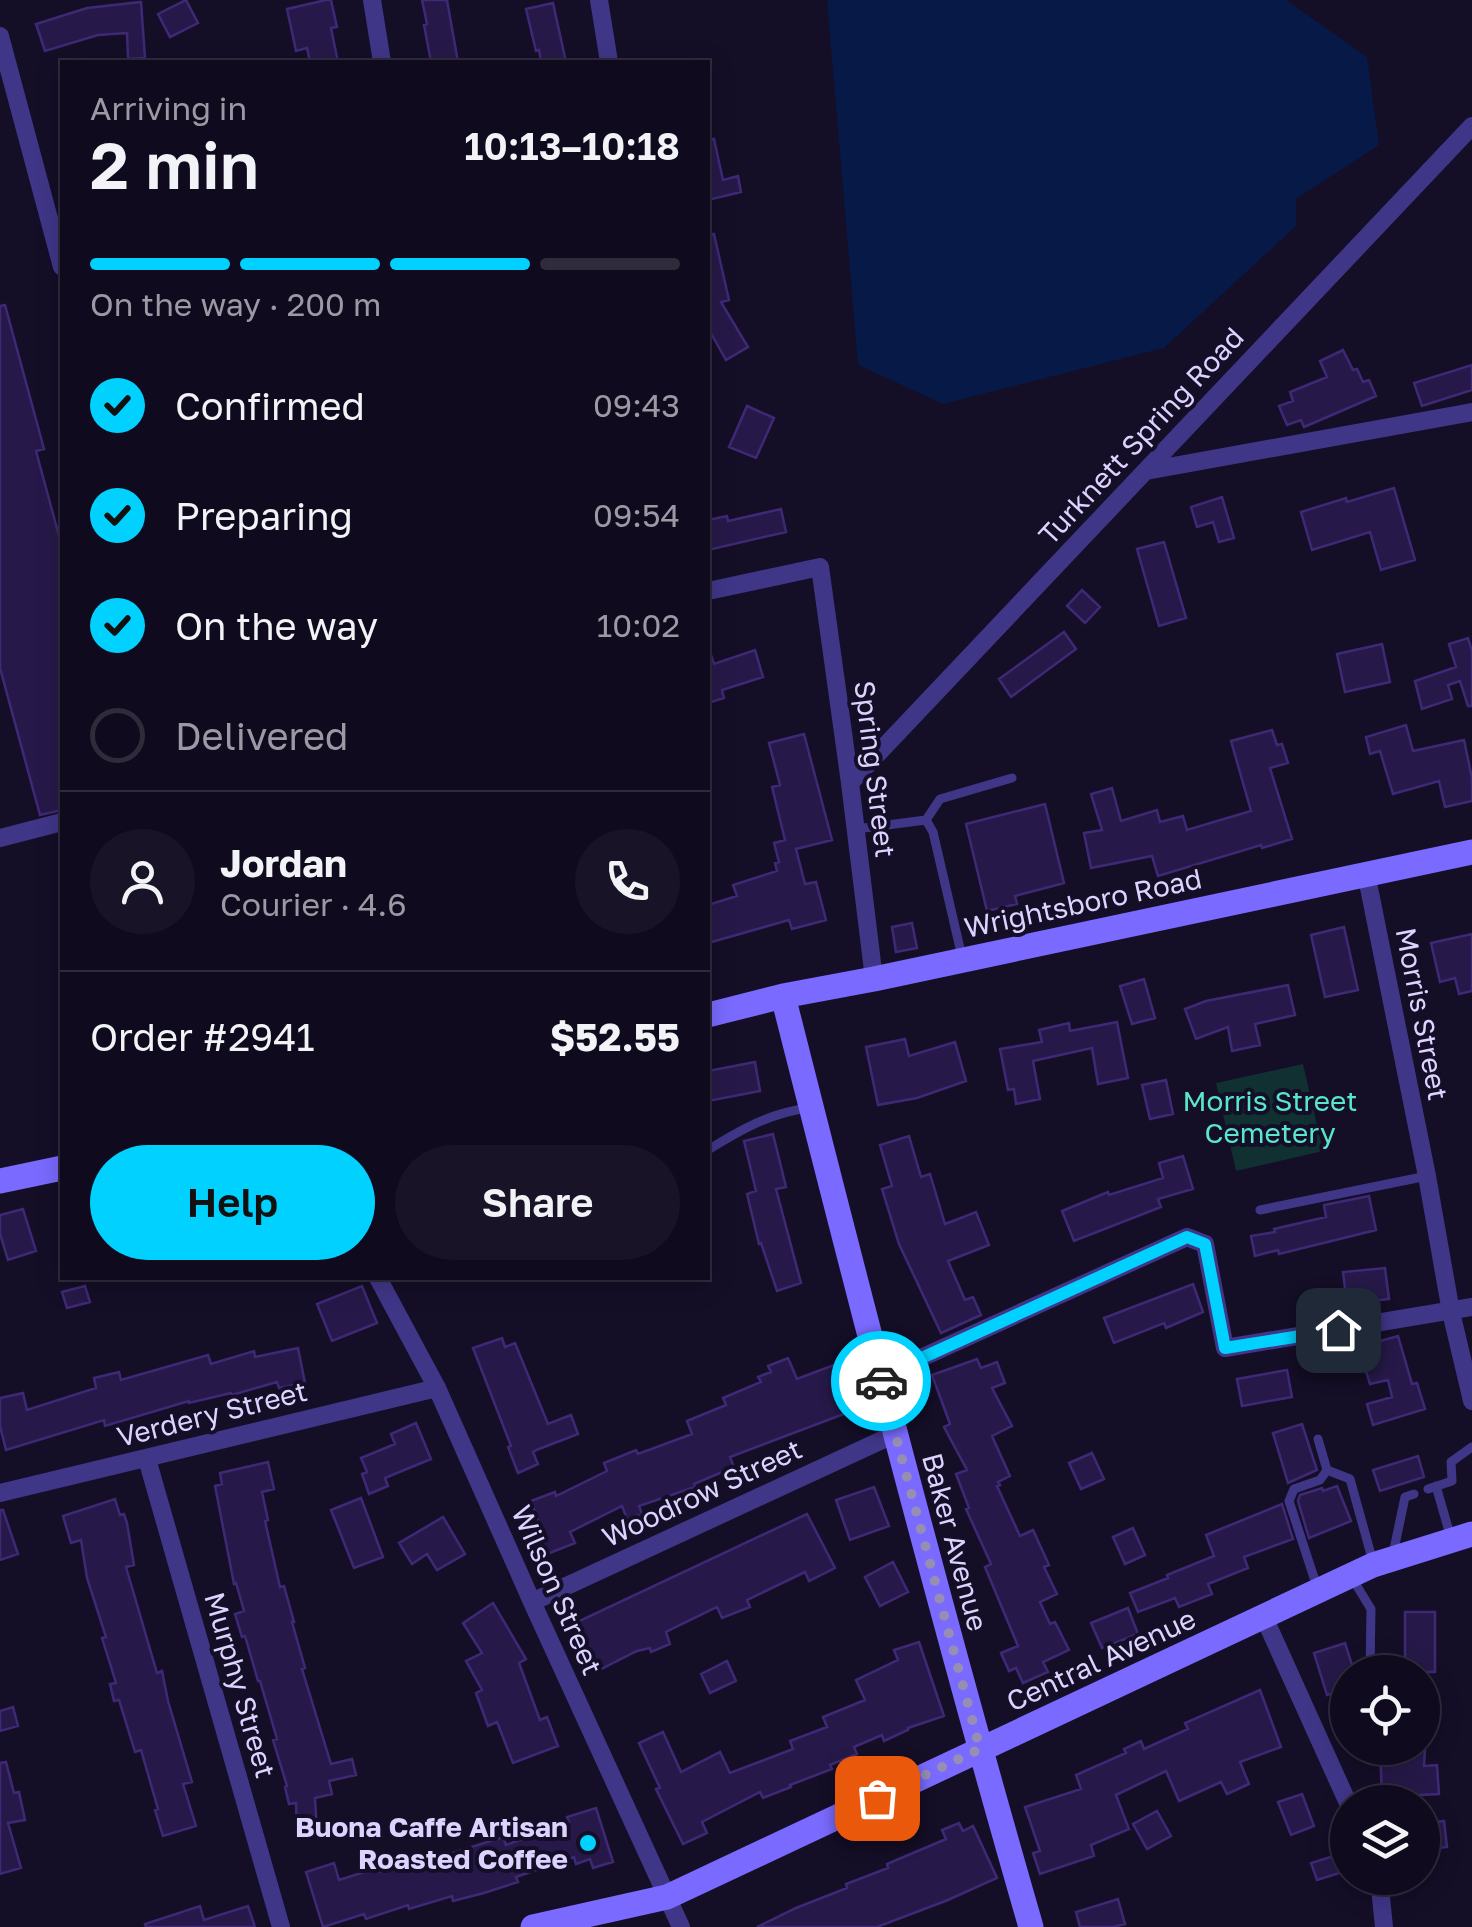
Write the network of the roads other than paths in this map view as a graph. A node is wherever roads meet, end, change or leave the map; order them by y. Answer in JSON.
{"nodes":[{"id":1,"x":372,"y":0,"type":"edge"},
{"id":2,"x":598,"y":0,"type":"edge"},
{"id":3,"x":0,"y":36,"type":"edge"},
{"id":4,"x":382,"y":60,"type":"edge"},
{"id":5,"x":608,"y":60,"type":"edge"},
{"id":6,"x":1472,"y":126,"type":"edge"},
{"id":7,"x":56,"y":221,"type":"edge"},
{"id":8,"x":60,"y":252,"type":"edge"},
{"id":9,"x":1472,"y":412,"type":"edge"},
{"id":10,"x":1146,"y":472,"type":"junction"},
{"id":11,"x":710,"y":591,"type":"edge"},
{"id":12,"x":1012,"y":778,"type":"dead end"},
{"id":13,"x":850,"y":783,"type":"junction"},
{"id":14,"x":926,"y":820,"type":"junction"},
{"id":15,"x":60,"y":823,"type":"edge"},
{"id":16,"x":856,"y":829,"type":"junction"},
{"id":17,"x":0,"y":838,"type":"edge"},
{"id":18,"x":1472,"y":852,"type":"edge"},
{"id":19,"x":1366,"y":873,"type":"junction"},
{"id":20,"x":962,"y":960,"type":"junction"},
{"id":21,"x":874,"y":979,"type":"junction"},
{"id":22,"x":783,"y":996,"type":"junction"},
{"id":23,"x":710,"y":1014,"type":"edge"},
{"id":24,"x":811,"y":1108,"type":"junction"},
{"id":25,"x":710,"y":1149,"type":"edge"},
{"id":26,"x":60,"y":1168,"type":"edge"},
{"id":27,"x":1427,"y":1176,"type":"junction"},
{"id":28,"x":0,"y":1181,"type":"edge"},
{"id":29,"x":1260,"y":1210,"type":"dead end"},
{"id":30,"x":379,"y":1280,"type":"edge"},
{"id":31,"x":1472,"y":1307,"type":"edge"},
{"id":32,"x":1451,"y":1312,"type":"junction"},
{"id":33,"x":880,"y":1377,"type":"junction"},
{"id":34,"x":437,"y":1388,"type":"junction"},
{"id":35,"x":1472,"y":1402,"type":"edge"},
{"id":36,"x":896,"y":1434,"type":"junction"},
{"id":37,"x":1318,"y":1439,"type":"dead end"},
{"id":38,"x":1472,"y":1446,"type":"edge"},
{"id":39,"x":146,"y":1459,"type":"junction"},
{"id":40,"x":1327,"y":1470,"type":"junction"},
{"id":41,"x":0,"y":1492,"type":"edge"},
{"id":42,"x":1414,"y":1494,"type":"dead end"},
{"id":43,"x":1462,"y":1537,"type":"edge"},
{"id":44,"x":1372,"y":1566,"type":"junction"},
{"id":45,"x":1319,"y":1591,"type":"junction"},
{"id":46,"x":532,"y":1602,"type":"junction"},
{"id":47,"x":1264,"y":1617,"type":"junction"},
{"id":48,"x":1370,"y":1655,"type":"edge"},
{"id":49,"x":980,"y":1749,"type":"junction"},
{"id":50,"x":1340,"y":1785,"type":"edge"},
{"id":51,"x":1381,"y":1895,"type":"edge"},
{"id":52,"x":667,"y":1897,"type":"junction"},
{"id":53,"x":282,"y":1927,"type":"edge"},
{"id":54,"x":532,"y":1927,"type":"edge"},
{"id":55,"x":681,"y":1927,"type":"edge"},
{"id":56,"x":1032,"y":1927,"type":"edge"},
{"id":57,"x":1384,"y":1927,"type":"edge"}],
"edges":[{"from":1,"to":4,"type":"street"},
{"from":2,"to":5,"type":"street"},
{"from":3,"to":7,"type":"street"},
{"from":6,"to":10,"type":"street","name":"Turknett Spring Road"},
{"from":7,"to":8,"type":"street"},
{"from":9,"to":10,"type":"street"},
{"from":10,"to":13,"type":"street","name":"Turknett Spring Road"},
{"from":11,"to":13,"type":"street","name":"Spring Street"},
{"from":12,"to":14,"type":"lane"},
{"from":13,"to":16,"type":"street","name":"Spring Street"},
{"from":14,"to":16,"type":"lane"},
{"from":14,"to":20,"type":"lane"},
{"from":15,"to":17,"type":"street"},
{"from":16,"to":21,"type":"street","name":"Spring Street"},
{"from":18,"to":19,"type":"main road","name":"Wrightsboro Road"},
{"from":19,"to":20,"type":"main road","name":"Wrightsboro Road"},
{"from":19,"to":27,"type":"street","name":"Morris Street"},
{"from":20,"to":21,"type":"main road","name":"Wrightsboro Road"},
{"from":21,"to":22,"type":"main road","name":"Wrightsboro Road"},
{"from":22,"to":23,"type":"main road","name":"Wrightsboro Road"},
{"from":22,"to":24,"type":"main road","name":"Baker Avenue"},
{"from":24,"to":25,"type":"lane"},
{"from":24,"to":33,"type":"main road","name":"Baker Avenue"},
{"from":26,"to":28,"type":"main road"},
{"from":27,"to":29,"type":"lane"},
{"from":27,"to":32,"type":"street","name":"Morris Street"},
{"from":30,"to":34,"type":"street","name":"Wilson Street"},
{"from":31,"to":32,"type":"street"},
{"from":32,"to":33,"type":"street"},
{"from":32,"to":35,"type":"street","name":"Morris Street"},
{"from":33,"to":36,"type":"main road","name":"Baker Avenue"},
{"from":34,"to":39,"type":"street","name":"Verdery Street"},
{"from":34,"to":46,"type":"street","name":"Wilson Street"},
{"from":36,"to":46,"type":"street","name":"Woodrow Street"},
{"from":36,"to":49,"type":"main road","name":"Baker Avenue"},
{"from":37,"to":40,"type":"lane"},
{"from":38,"to":43,"type":"lane"},
{"from":39,"to":41,"type":"street","name":"Verdery Street"},
{"from":39,"to":53,"type":"street","name":"Murphy Street"},
{"from":40,"to":44,"type":"lane"},
{"from":40,"to":45,"type":"lane"},
{"from":42,"to":44,"type":"lane"},
{"from":43,"to":44,"type":"main road","name":"Central Avenue"},
{"from":44,"to":45,"type":"main road","name":"Central Avenue"},
{"from":44,"to":48,"type":"lane"},
{"from":45,"to":47,"type":"main road","name":"Central Avenue"},
{"from":46,"to":52,"type":"street","name":"Wilson Street"},
{"from":47,"to":49,"type":"main road","name":"Central Avenue"},
{"from":47,"to":50,"type":"street"},
{"from":49,"to":52,"type":"main road","name":"Central Avenue"},
{"from":49,"to":56,"type":"main road","name":"Baker Avenue"},
{"from":51,"to":57,"type":"street"},
{"from":52,"to":54,"type":"main road","name":"Central Avenue"},
{"from":52,"to":55,"type":"street","name":"Wilson Street"}]}
